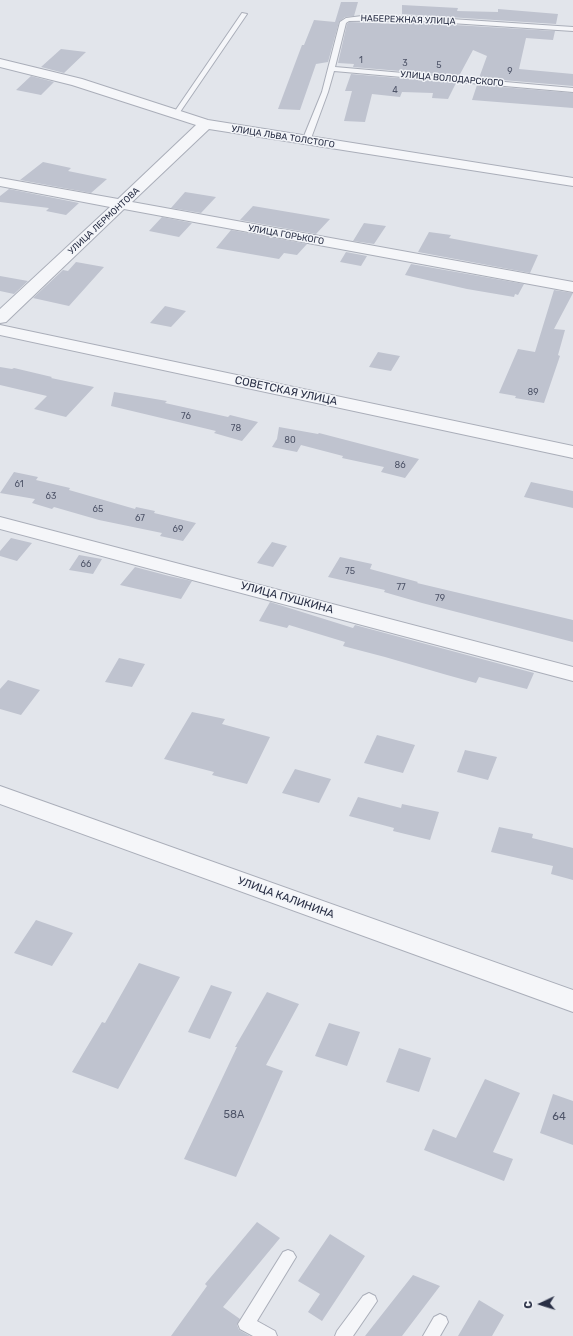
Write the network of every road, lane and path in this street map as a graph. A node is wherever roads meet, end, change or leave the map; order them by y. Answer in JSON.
{"nodes":[{"id":1,"x":244,"y":14,"type":"dead end"},
{"id":2,"x":573,"y":29,"type":"edge"},
{"id":3,"x":0,"y":63,"type":"edge"},
{"id":4,"x":330,"y":69,"type":"junction"},
{"id":5,"x":573,"y":90,"type":"edge"},
{"id":6,"x":176,"y":114,"type":"junction"},
{"id":7,"x":206,"y":124,"type":"junction"},
{"id":8,"x":306,"y":141,"type":"junction"},
{"id":9,"x":0,"y":182,"type":"edge"},
{"id":10,"x":573,"y":182,"type":"edge"},
{"id":11,"x":121,"y":205,"type":"junction"},
{"id":12,"x":573,"y":288,"type":"edge"},
{"id":13,"x":0,"y":318,"type":"edge"},
{"id":14,"x":0,"y":330,"type":"edge"},
{"id":15,"x":573,"y":452,"type":"edge"},
{"id":16,"x":0,"y":523,"type":"edge"},
{"id":17,"x":573,"y":674,"type":"edge"},
{"id":18,"x":0,"y":794,"type":"edge"},
{"id":19,"x":573,"y":1000,"type":"edge"},
{"id":20,"x":288,"y":1257,"type":"dead end"},
{"id":21,"x":368,"y":1301,"type":"dead end"},
{"id":22,"x":440,"y":1322,"type":"dead end"},
{"id":23,"x":269,"y":1336,"type":"edge"},
{"id":24,"x":343,"y":1336,"type":"edge"},
{"id":25,"x":431,"y":1336,"type":"edge"}],
"edges":[{"from":1,"to":6,"type":"lane"},
{"from":2,"to":4,"type":"lane","name":"НАБЕРЕЖНАЯ УЛИЦА"},
{"from":3,"to":6,"type":"street","name":"УЛИЦА ЛЬВА ТОЛСТОГО"},
{"from":4,"to":5,"type":"lane","name":"УЛИЦА ВОЛОДАРСКОГО"},
{"from":4,"to":8,"type":"lane","name":"НАБЕРЕЖНАЯ УЛИЦА"},
{"from":6,"to":7,"type":"street","name":"УЛИЦА ЛЬВА ТОЛСТОГО"},
{"from":7,"to":8,"type":"street","name":"УЛИЦА ЛЬВА ТОЛСТОГО"},
{"from":7,"to":11,"type":"street","name":"УЛИЦА ЛЕРМОНТОВА"},
{"from":8,"to":10,"type":"street","name":"УЛИЦА ЛЬВА ТОЛСТОГО"},
{"from":9,"to":11,"type":"street","name":"УЛИЦА ГОРЬКОГО"},
{"from":11,"to":12,"type":"street","name":"УЛИЦА ГОРЬКОГО"},
{"from":11,"to":13,"type":"street","name":"УЛИЦА ЛЕРМОНТОВА"},
{"from":14,"to":15,"type":"street","name":"СОВЕТСКАЯ УЛИЦА"},
{"from":16,"to":17,"type":"street","name":"УЛИЦА ПУШКИНА"},
{"from":18,"to":19,"type":"street","name":"УЛИЦА КАЛИНИНА"},
{"from":20,"to":23,"type":"lane"},
{"from":21,"to":24,"type":"lane"},
{"from":22,"to":25,"type":"lane"}]}
